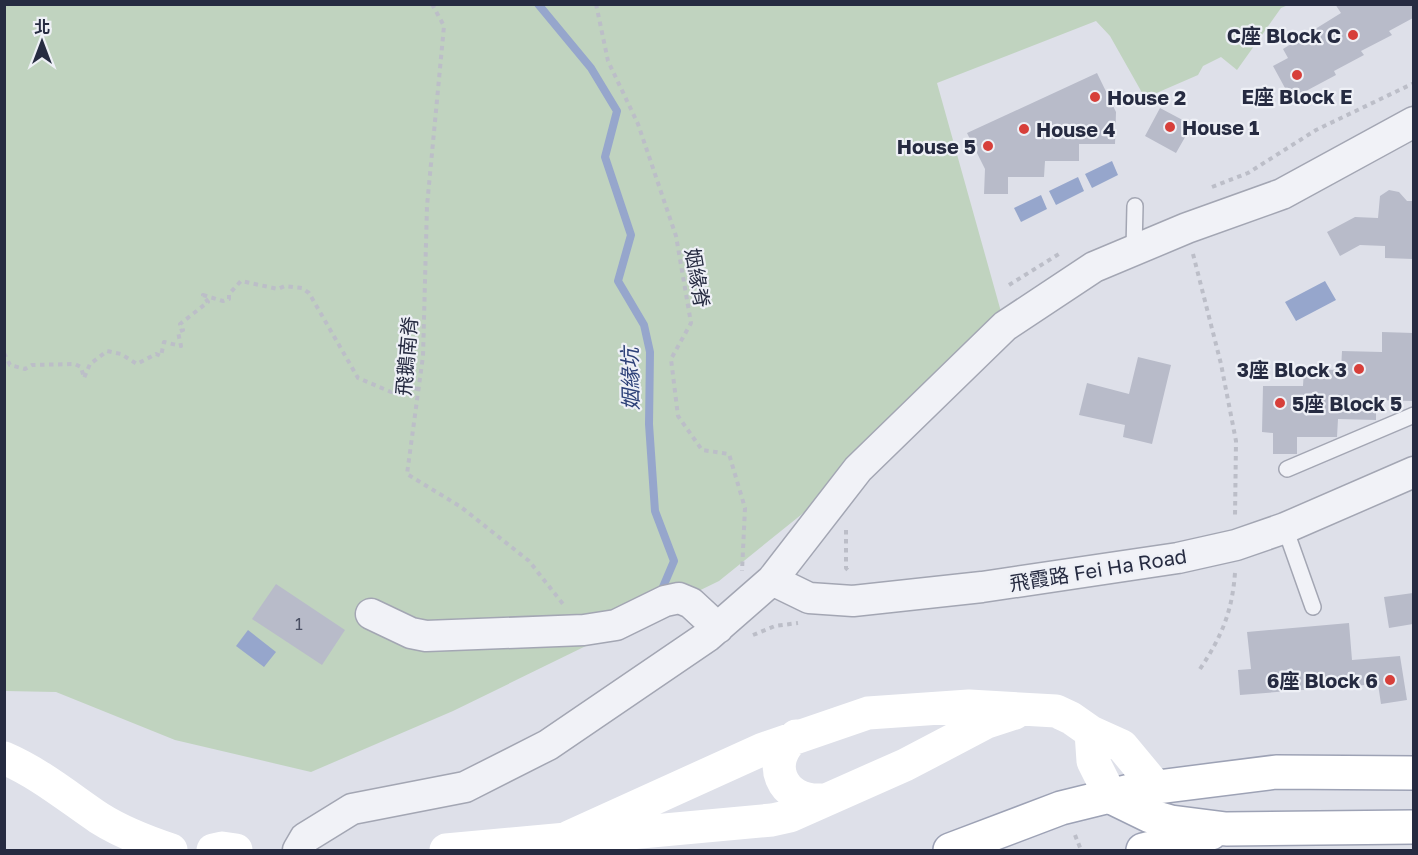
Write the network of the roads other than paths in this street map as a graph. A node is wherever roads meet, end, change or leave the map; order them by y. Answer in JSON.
{"nodes":[{"id":1,"x":1413,"y":122,"type":"edge"},
{"id":2,"x":1135,"y":206,"type":"dead end"},
{"id":3,"x":1134,"y":249,"type":"junction"},
{"id":4,"x":1413,"y":414,"type":"edge"},
{"id":5,"x":1287,"y":469,"type":"dead end"},
{"id":6,"x":1413,"y":472,"type":"edge"},
{"id":7,"x":1285,"y":528,"type":"junction"},
{"id":8,"x":772,"y":580,"type":"junction"},
{"id":9,"x":1312,"y":607,"type":"dead end"},
{"id":10,"x":370,"y":614,"type":"dead end"},
{"id":11,"x":718,"y":628,"type":"junction"},
{"id":12,"x":1031,"y":708,"type":"junction"},
{"id":13,"x":1091,"y":732,"type":"junction"},
{"id":14,"x":796,"y":736,"type":"junction"},
{"id":15,"x":4,"y":758,"type":"edge"},
{"id":16,"x":1413,"y":773,"type":"edge"},
{"id":17,"x":1156,"y":787,"type":"junction"},
{"id":18,"x":1111,"y":796,"type":"junction"},
{"id":19,"x":821,"y":800,"type":"junction"},
{"id":20,"x":1413,"y":827,"type":"edge"},
{"id":21,"x":1226,"y":829,"type":"junction"},
{"id":22,"x":568,"y":837,"type":"junction"},
{"id":23,"x":171,"y":850,"type":"edge"},
{"id":24,"x":213,"y":850,"type":"edge"},
{"id":25,"x":236,"y":850,"type":"edge"},
{"id":26,"x":298,"y":850,"type":"edge"},
{"id":27,"x":446,"y":850,"type":"edge"},
{"id":28,"x":950,"y":850,"type":"edge"},
{"id":29,"x":1143,"y":850,"type":"edge"}],
"edges":[{"from":1,"to":3,"type":"street"},
{"from":2,"to":3,"type":"lane"},
{"from":3,"to":8,"type":"street"},
{"from":4,"to":5,"type":"lane"},
{"from":6,"to":7,"type":"street","name":"飛霞路 Fei Ha Road"},
{"from":7,"to":8,"type":"street","name":"飛霞路 Fei Ha Road"},
{"from":7,"to":9,"type":"lane"},
{"from":8,"to":11,"type":"street"},
{"from":10,"to":11,"type":"street"},
{"from":11,"to":26,"type":"street"},
{"from":12,"to":13,"type":"main road"},
{"from":12,"to":14,"type":"main road"},
{"from":12,"to":19,"type":"main road"},
{"from":13,"to":17,"type":"main road"},
{"from":13,"to":18,"type":"main road"},
{"from":14,"to":19,"type":"main road"},
{"from":14,"to":22,"type":"main road"},
{"from":15,"to":23,"type":"main road"},
{"from":16,"to":17,"type":"main road"},
{"from":17,"to":18,"type":"main road"},
{"from":18,"to":21,"type":"main road"},
{"from":18,"to":28,"type":"main road"},
{"from":19,"to":22,"type":"main road"},
{"from":20,"to":21,"type":"main road"},
{"from":21,"to":29,"type":"main road"},
{"from":22,"to":27,"type":"main road"},
{"from":24,"to":25,"type":"main road"}]}
